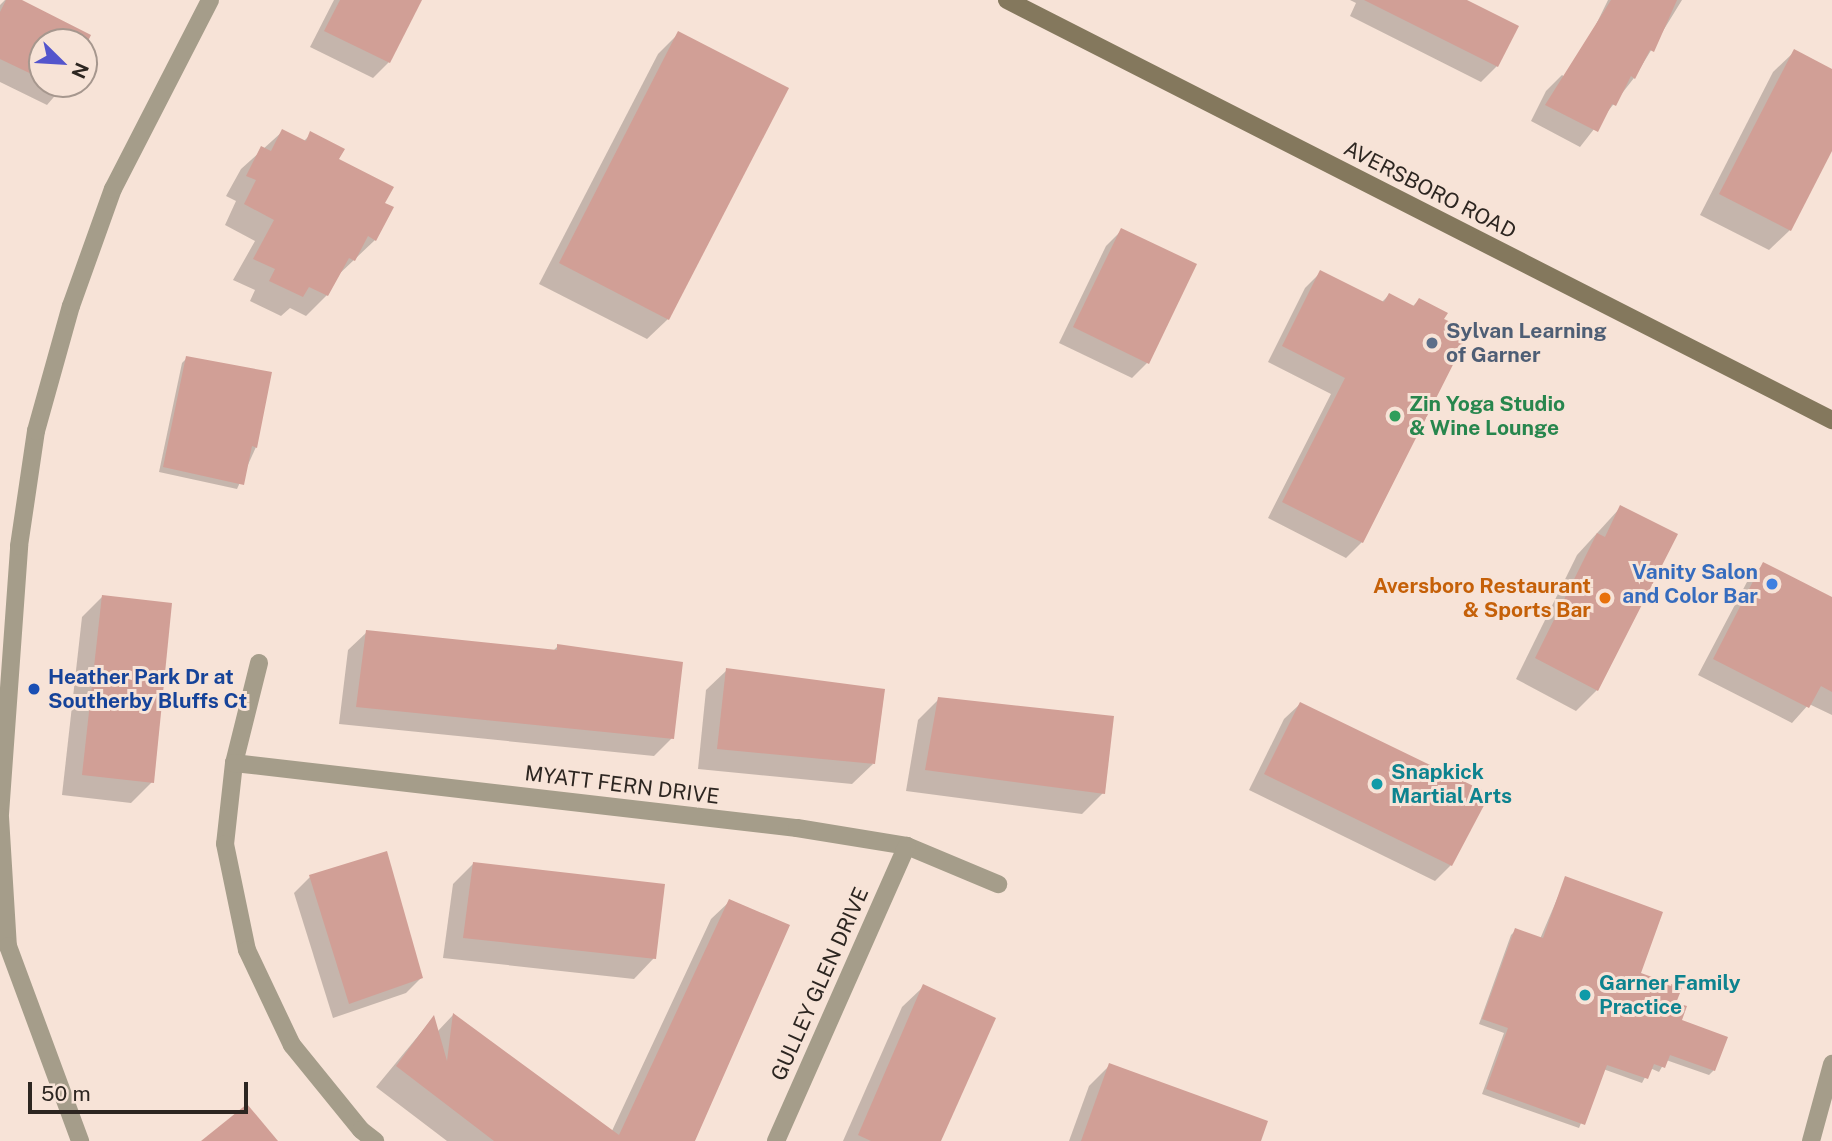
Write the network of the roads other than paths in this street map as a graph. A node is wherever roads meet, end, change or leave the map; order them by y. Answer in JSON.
{"nodes":[{"id":1,"x":210,"y":0,"type":"edge"},
{"id":2,"x":1007,"y":0,"type":"edge"},
{"id":3,"x":1832,"y":420,"type":"edge"},
{"id":4,"x":259,"y":663,"type":"dead end"},
{"id":5,"x":234,"y":763,"type":"junction"},
{"id":6,"x":0,"y":815,"type":"edge"},
{"id":7,"x":907,"y":846,"type":"junction"},
{"id":8,"x":998,"y":884,"type":"dead end"},
{"id":9,"x":4,"y":947,"type":"edge"},
{"id":10,"x":1832,"y":1065,"type":"edge"},
{"id":11,"x":80,"y":1141,"type":"edge"},
{"id":12,"x":375,"y":1141,"type":"edge"},
{"id":13,"x":776,"y":1141,"type":"edge"},
{"id":14,"x":1811,"y":1141,"type":"edge"}],
"edges":[{"from":1,"to":6,"type":"street"},
{"from":2,"to":3,"type":"street","name":"AVERSBORO ROAD"},
{"from":4,"to":5,"type":"street"},
{"from":5,"to":7,"type":"street","name":"MYATT FERN DRIVE"},
{"from":5,"to":12,"type":"street"},
{"from":6,"to":9,"type":"street"},
{"from":7,"to":8,"type":"street","name":"MYATT FERN DRIVE"},
{"from":7,"to":13,"type":"street","name":"GULLEY GLEN DRIVE"},
{"from":9,"to":11,"type":"street"},
{"from":10,"to":14,"type":"street"}]}
